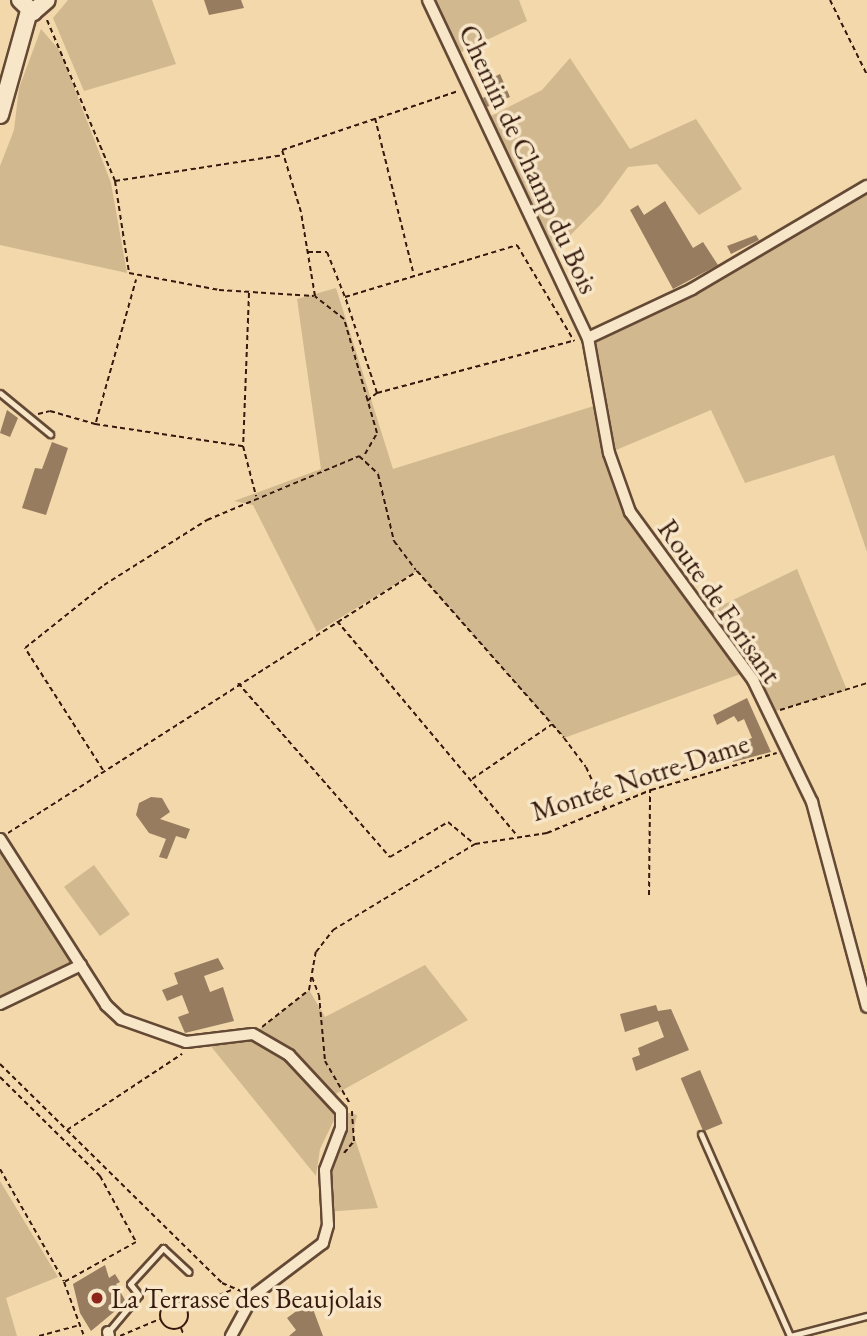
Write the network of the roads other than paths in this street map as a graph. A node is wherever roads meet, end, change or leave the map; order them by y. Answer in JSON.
{"nodes":[{"id":1,"x":428,"y":0,"type":"edge"},
{"id":2,"x":35,"y":5,"type":"edge"},
{"id":3,"x":0,"y":115,"type":"edge"},
{"id":4,"x":867,"y":186,"type":"edge"},
{"id":5,"x":588,"y":338,"type":"junction"},
{"id":6,"x":0,"y":393,"type":"edge"},
{"id":7,"x":50,"y":434,"type":"dead end"},
{"id":8,"x":0,"y":839,"type":"edge"},
{"id":9,"x":81,"y":965,"type":"junction"},
{"id":10,"x":0,"y":1004,"type":"edge"},
{"id":11,"x":867,"y":1007,"type":"edge"},
{"id":12,"x":701,"y":1134,"type":"dead end"},
{"id":13,"x":189,"y":1272,"type":"dead end"},
{"id":14,"x":867,"y":1316,"type":"edge"},
{"id":15,"x":108,"y":1334,"type":"edge"},
{"id":16,"x":231,"y":1336,"type":"edge"},
{"id":17,"x":790,"y":1336,"type":"edge"}],
"edges":[{"from":1,"to":5,"type":"street","name":"Chemin de Champ du Bois"},
{"from":2,"to":3,"type":"main road"},
{"from":4,"to":5,"type":"street"},
{"from":5,"to":11,"type":"street","name":"Route de Forisant"},
{"from":6,"to":7,"type":"lane"},
{"from":8,"to":9,"type":"street"},
{"from":9,"to":10,"type":"street"},
{"from":9,"to":16,"type":"street"},
{"from":12,"to":17,"type":"lane"},
{"from":13,"to":15,"type":"lane"},
{"from":14,"to":17,"type":"lane"}]}
